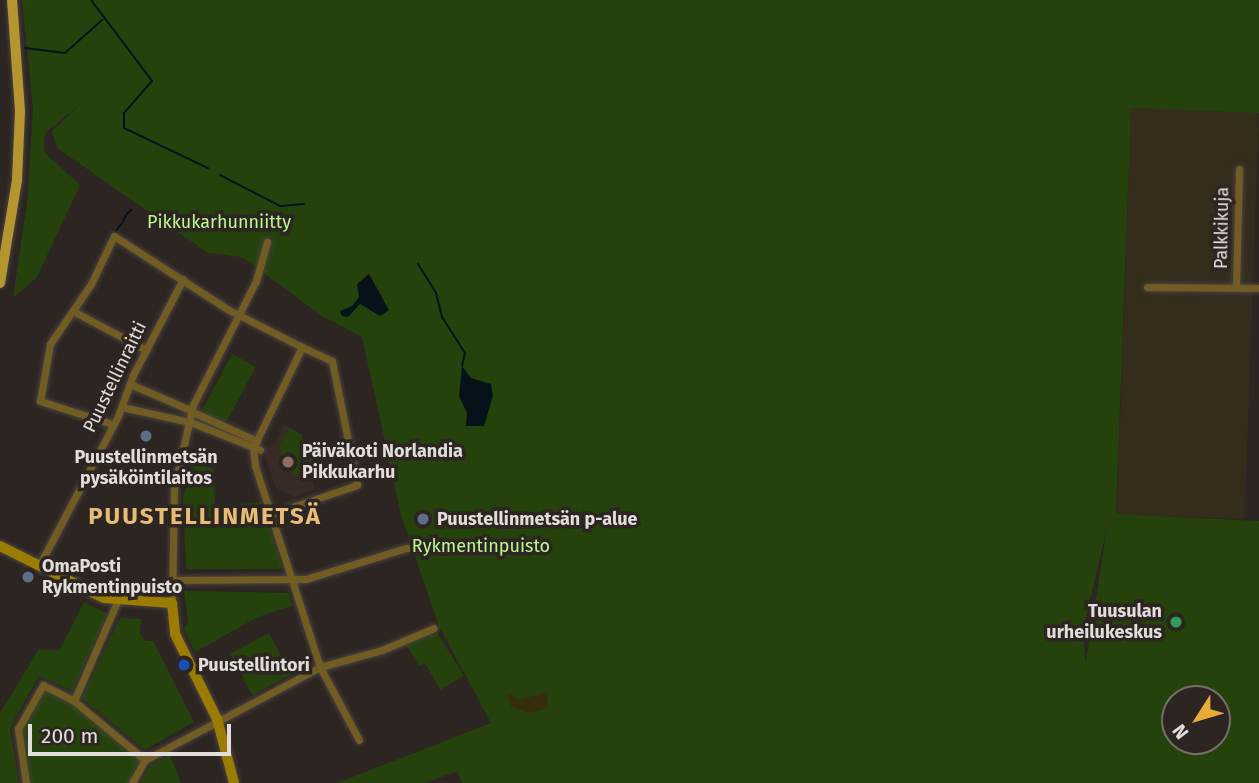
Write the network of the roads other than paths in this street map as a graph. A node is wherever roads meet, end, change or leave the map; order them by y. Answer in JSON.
{"nodes":[{"id":1,"x":12,"y":0,"type":"edge"},
{"id":2,"x":1239,"y":169,"type":"dead end"},
{"id":3,"x":267,"y":242,"type":"dead end"},
{"id":4,"x":183,"y":279,"type":"junction"},
{"id":5,"x":0,"y":283,"type":"edge"},
{"id":6,"x":1147,"y":287,"type":"dead end"},
{"id":7,"x":1236,"y":287,"type":"junction"},
{"id":8,"x":1259,"y":288,"type":"edge"},
{"id":9,"x":73,"y":311,"type":"junction"},
{"id":10,"x":239,"y":315,"type":"junction"},
{"id":11,"x":302,"y":347,"type":"junction"},
{"id":12,"x":146,"y":350,"type":"junction"},
{"id":13,"x":130,"y":384,"type":"junction"},
{"id":14,"x":122,"y":407,"type":"junction"},
{"id":15,"x":112,"y":424,"type":"junction"},
{"id":16,"x":256,"y":444,"type":"junction"},
{"id":17,"x":272,"y":514,"type":"junction"},
{"id":18,"x":0,"y":546,"type":"edge"},
{"id":19,"x":433,"y":548,"type":"dead end"},
{"id":20,"x":0,"y":552,"type":"edge"},
{"id":21,"x":14,"y":552,"type":"junction"},
{"id":22,"x":40,"y":564,"type":"junction"},
{"id":23,"x":174,"y":580,"type":"junction"},
{"id":24,"x":293,"y":580,"type":"junction"},
{"id":25,"x":117,"y":602,"type":"junction"},
{"id":26,"x":172,"y":603,"type":"junction"},
{"id":27,"x":435,"y":628,"type":"dead end"},
{"id":28,"x":320,"y":667,"type":"junction"},
{"id":29,"x":74,"y":701,"type":"junction"},
{"id":30,"x":217,"y":719,"type":"junction"},
{"id":31,"x":359,"y":740,"type":"dead end"},
{"id":32,"x":145,"y":760,"type":"junction"},
{"id":33,"x":26,"y":783,"type":"edge"},
{"id":34,"x":132,"y":783,"type":"edge"},
{"id":35,"x":234,"y":783,"type":"edge"}],
"edges":[{"from":1,"to":5,"type":"main road"},
{"from":2,"to":7,"type":"street","name":"Palkkikuja"},
{"from":3,"to":10,"type":"street"},
{"from":4,"to":9,"type":"street"},
{"from":4,"to":10,"type":"street"},
{"from":4,"to":12,"type":"street","name":"Puustellinraitti"},
{"from":6,"to":7,"type":"street"},
{"from":7,"to":8,"type":"street"},
{"from":9,"to":12,"type":"street"},
{"from":9,"to":15,"type":"street"},
{"from":10,"to":11,"type":"street"},
{"from":10,"to":23,"type":"street"},
{"from":11,"to":16,"type":"street"},
{"from":11,"to":17,"type":"street"},
{"from":12,"to":13,"type":"street","name":"Puustellinraitti"},
{"from":13,"to":14,"type":"street","name":"Puustellinraitti"},
{"from":13,"to":16,"type":"street"},
{"from":14,"to":15,"type":"street","name":"Puustellinraitti"},
{"from":14,"to":16,"type":"street"},
{"from":15,"to":22,"type":"street","name":"Puustellinraitti"},
{"from":16,"to":17,"type":"street"},
{"from":17,"to":24,"type":"street"},
{"from":18,"to":21,"type":"street"},
{"from":19,"to":24,"type":"street"},
{"from":20,"to":21,"type":"street"},
{"from":21,"to":22,"type":"street"},
{"from":22,"to":25,"type":"street"},
{"from":23,"to":24,"type":"street"},
{"from":23,"to":26,"type":"street"},
{"from":24,"to":28,"type":"street"},
{"from":25,"to":26,"type":"street"},
{"from":25,"to":29,"type":"street"},
{"from":26,"to":30,"type":"street"},
{"from":27,"to":28,"type":"street"},
{"from":28,"to":30,"type":"street"},
{"from":28,"to":31,"type":"street"},
{"from":29,"to":32,"type":"street"},
{"from":29,"to":33,"type":"street"},
{"from":30,"to":32,"type":"street"},
{"from":30,"to":35,"type":"street"},
{"from":32,"to":34,"type":"street"}]}
